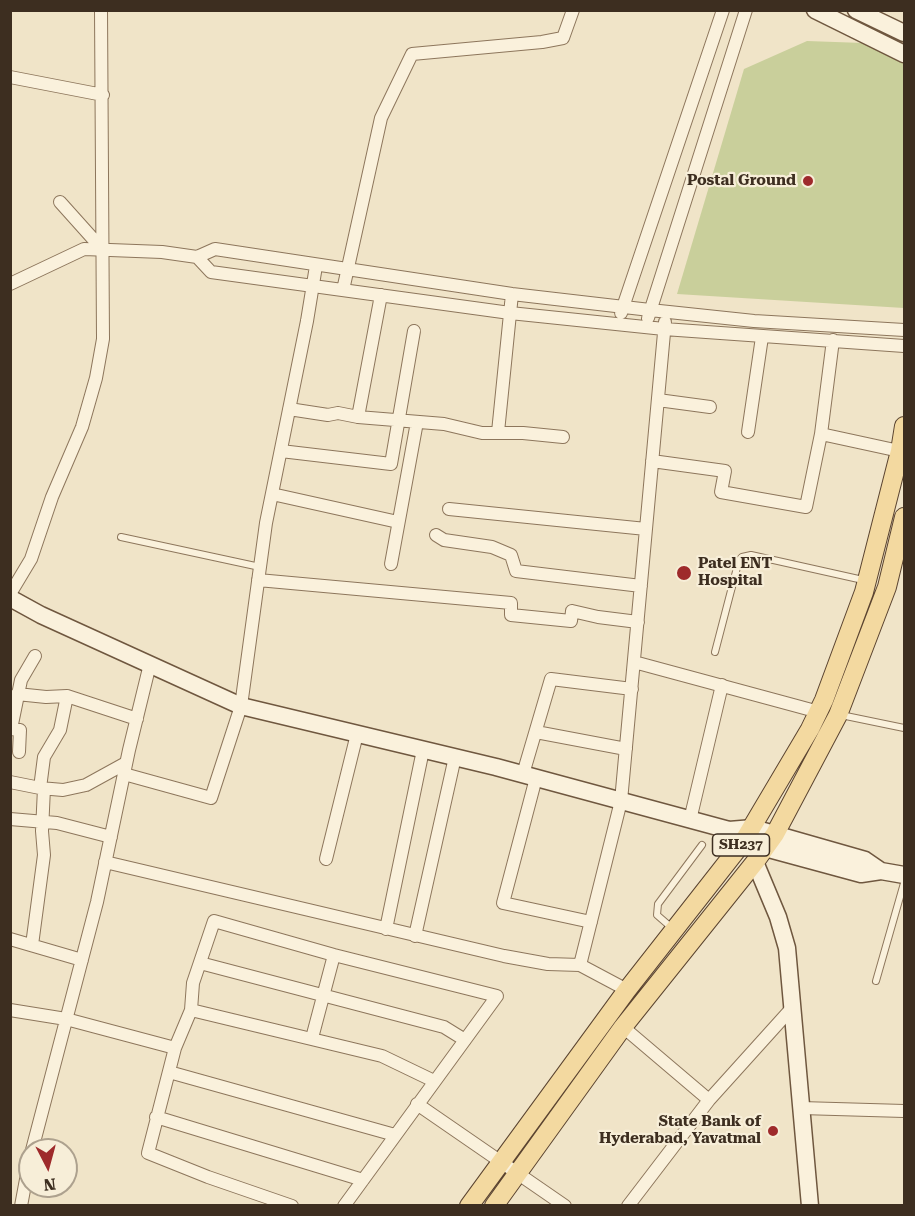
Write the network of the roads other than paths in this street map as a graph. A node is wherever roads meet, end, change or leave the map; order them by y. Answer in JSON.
{"nodes":[{"id":1,"x":101,"y":10,"type":"edge"},
{"id":2,"x":573,"y":10,"type":"edge"},
{"id":3,"x":723,"y":10,"type":"edge"},
{"id":4,"x":746,"y":10,"type":"edge"},
{"id":5,"x":815,"y":10,"type":"edge"},
{"id":6,"x":866,"y":13,"type":"edge"},
{"id":7,"x":904,"y":33,"type":"edge"},
{"id":8,"x":904,"y":54,"type":"edge"},
{"id":9,"x":10,"y":77,"type":"edge"},
{"id":10,"x":103,"y":95,"type":"junction"},
{"id":11,"x":60,"y":202,"type":"dead end"},
{"id":12,"x":103,"y":250,"type":"junction"},
{"id":13,"x":194,"y":256,"type":"junction"},
{"id":14,"x":316,"y":266,"type":"junction"},
{"id":15,"x":346,"y":270,"type":"junction"},
{"id":16,"x":10,"y":284,"type":"edge"},
{"id":17,"x":313,"y":286,"type":"junction"},
{"id":18,"x":344,"y":290,"type":"junction"},
{"id":19,"x":512,"y":294,"type":"junction"},
{"id":20,"x":381,"y":295,"type":"junction"},
{"id":21,"x":623,"y":307,"type":"junction"},
{"id":22,"x":650,"y":310,"type":"junction"},
{"id":23,"x":666,"y":312,"type":"junction"},
{"id":24,"x":510,"y":313,"type":"junction"},
{"id":25,"x":618,"y":323,"type":"junction"},
{"id":26,"x":645,"y":327,"type":"junction"},
{"id":27,"x":664,"y":329,"type":"junction"},
{"id":28,"x":904,"y":330,"type":"edge"},
{"id":29,"x":414,"y":331,"type":"dead end"},
{"id":30,"x":762,"y":337,"type":"junction"},
{"id":31,"x":833,"y":340,"type":"junction"},
{"id":32,"x":904,"y":346,"type":"edge"},
{"id":33,"x":658,"y":400,"type":"junction"},
{"id":34,"x":711,"y":407,"type":"dead end"},
{"id":35,"x":289,"y":409,"type":"junction"},
{"id":36,"x":358,"y":417,"type":"junction"},
{"id":37,"x":399,"y":421,"type":"junction"},
{"id":38,"x":417,"y":422,"type":"junction"},
{"id":39,"x":904,"y":426,"type":"edge"},
{"id":40,"x":498,"y":432,"type":"junction"},
{"id":41,"x":747,"y":432,"type":"dead end"},
{"id":42,"x":820,"y":434,"type":"junction"},
{"id":43,"x":563,"y":437,"type":"dead end"},
{"id":44,"x":281,"y":451,"type":"junction"},
{"id":45,"x":902,"y":451,"type":"edge"},
{"id":46,"x":652,"y":461,"type":"junction"},
{"id":47,"x":272,"y":494,"type":"junction"},
{"id":48,"x":449,"y":509,"type":"dead end"},
{"id":49,"x":904,"y":517,"type":"edge"},
{"id":50,"x":398,"y":522,"type":"junction"},
{"id":51,"x":646,"y":529,"type":"junction"},
{"id":52,"x":435,"y":536,"type":"dead end"},
{"id":53,"x":120,"y":537,"type":"dead end"},
{"id":54,"x":391,"y":564,"type":"dead end"},
{"id":55,"x":260,"y":567,"type":"junction"},
{"id":56,"x":258,"y":580,"type":"junction"},
{"id":57,"x":867,"y":581,"type":"junction"},
{"id":58,"x":641,"y":586,"type":"junction"},
{"id":59,"x":10,"y":596,"type":"edge"},
{"id":60,"x":638,"y":622,"type":"junction"},
{"id":61,"x":715,"y":652,"type":"dead end"},
{"id":62,"x":35,"y":656,"type":"dead end"},
{"id":63,"x":634,"y":662,"type":"junction"},
{"id":64,"x":150,"y":664,"type":"junction"},
{"id":65,"x":722,"y":685,"type":"junction"},
{"id":66,"x":632,"y":689,"type":"junction"},
{"id":67,"x":17,"y":694,"type":"junction"},
{"id":68,"x":67,"y":696,"type":"junction"},
{"id":69,"x":241,"y":706,"type":"junction"},
{"id":70,"x":819,"y":712,"type":"junction"},
{"id":71,"x":838,"y":715,"type":"junction"},
{"id":72,"x":137,"y":719,"type":"junction"},
{"id":73,"x":904,"y":728,"type":"edge"},
{"id":74,"x":11,"y":729,"type":"edge"},
{"id":75,"x":536,"y":732,"type":"junction"},
{"id":76,"x":357,"y":734,"type":"junction"},
{"id":77,"x":626,"y":749,"type":"junction"},
{"id":78,"x":423,"y":750,"type":"junction"},
{"id":79,"x":19,"y":752,"type":"dead end"},
{"id":80,"x":455,"y":758,"type":"junction"},
{"id":81,"x":125,"y":769,"type":"junction"},
{"id":82,"x":529,"y":776,"type":"junction"},
{"id":83,"x":10,"y":782,"type":"edge"},
{"id":84,"x":42,"y":788,"type":"junction"},
{"id":85,"x":621,"y":801,"type":"junction"},
{"id":86,"x":10,"y":819,"type":"edge"},
{"id":87,"x":690,"y":820,"type":"junction"},
{"id":88,"x":42,"y":823,"type":"junction"},
{"id":89,"x":742,"y":833,"type":"junction"},
{"id":90,"x":111,"y":837,"type":"junction"},
{"id":91,"x":702,"y":846,"type":"dead end"},
{"id":92,"x":765,"y":848,"type":"junction"},
{"id":93,"x":326,"y":859,"type":"dead end"},
{"id":94,"x":105,"y":862,"type":"junction"},
{"id":95,"x":904,"y":875,"type":"edge"},
{"id":96,"x":904,"y":883,"type":"edge"},
{"id":97,"x":591,"y":922,"type":"junction"},
{"id":98,"x":386,"y":928,"type":"junction"},
{"id":99,"x":674,"y":930,"type":"junction"},
{"id":100,"x":415,"y":936,"type":"junction"},
{"id":101,"x":10,"y":939,"type":"edge"},
{"id":102,"x":32,"y":945,"type":"junction"},
{"id":103,"x":334,"y":955,"type":"junction"},
{"id":104,"x":82,"y":960,"type":"junction"},
{"id":105,"x":200,"y":963,"type":"junction"},
{"id":106,"x":580,"y":965,"type":"junction"},
{"id":107,"x":876,"y":981,"type":"dead end"},
{"id":108,"x":627,"y":990,"type":"junction"},
{"id":109,"x":323,"y":996,"type":"junction"},
{"id":110,"x":792,"y":1008,"type":"junction"},
{"id":111,"x":10,"y":1010,"type":"edge"},
{"id":112,"x":191,"y":1010,"type":"junction"},
{"id":113,"x":66,"y":1019,"type":"junction"},
{"id":114,"x":623,"y":1027,"type":"junction"},
{"id":115,"x":312,"y":1038,"type":"junction"},
{"id":116,"x":465,"y":1040,"type":"junction"},
{"id":117,"x":175,"y":1048,"type":"junction"},
{"id":118,"x":169,"y":1072,"type":"junction"},
{"id":119,"x":434,"y":1081,"type":"junction"},
{"id":120,"x":709,"y":1100,"type":"junction"},
{"id":121,"x":417,"y":1104,"type":"junction"},
{"id":122,"x":801,"y":1108,"type":"junction"},
{"id":123,"x":904,"y":1111,"type":"edge"},
{"id":124,"x":156,"y":1117,"type":"junction"},
{"id":125,"x":395,"y":1135,"type":"junction"},
{"id":126,"x":35,"y":1138,"type":"edge"},
{"id":127,"x":501,"y":1163,"type":"junction"},
{"id":128,"x":517,"y":1174,"type":"junction"},
{"id":129,"x":363,"y":1180,"type":"junction"},
{"id":130,"x":292,"y":1206,"type":"edge"},
{"id":131,"x":344,"y":1206,"type":"edge"},
{"id":132,"x":469,"y":1206,"type":"edge"},
{"id":133,"x":494,"y":1206,"type":"edge"},
{"id":134,"x":565,"y":1206,"type":"edge"},
{"id":135,"x":627,"y":1206,"type":"edge"},
{"id":136,"x":810,"y":1206,"type":"edge"}],
"edges":[{"from":1,"to":10,"type":"street"},
{"from":2,"to":15,"type":"street"},
{"from":3,"to":21,"type":"street"},
{"from":4,"to":22,"type":"street"},
{"from":5,"to":8,"type":"main road"},
{"from":6,"to":7,"type":"main road"},
{"from":9,"to":10,"type":"street"},
{"from":10,"to":12,"type":"street"},
{"from":11,"to":12,"type":"street"},
{"from":12,"to":13,"type":"street"},
{"from":12,"to":16,"type":"street"},
{"from":12,"to":59,"type":"street"},
{"from":13,"to":14,"type":"street"},
{"from":13,"to":17,"type":"street"},
{"from":14,"to":15,"type":"street"},
{"from":14,"to":17,"type":"street"},
{"from":15,"to":18,"type":"street"},
{"from":15,"to":19,"type":"street"},
{"from":17,"to":18,"type":"street"},
{"from":17,"to":35,"type":"street"},
{"from":18,"to":20,"type":"street"},
{"from":19,"to":21,"type":"street"},
{"from":19,"to":24,"type":"street"},
{"from":20,"to":24,"type":"street"},
{"from":20,"to":36,"type":"street"},
{"from":21,"to":22,"type":"street"},
{"from":21,"to":25,"type":"street"},
{"from":22,"to":23,"type":"street"},
{"from":22,"to":26,"type":"street"},
{"from":23,"to":27,"type":"street"},
{"from":23,"to":28,"type":"street"},
{"from":24,"to":25,"type":"street"},
{"from":24,"to":40,"type":"street"},
{"from":25,"to":26,"type":"street"},
{"from":26,"to":27,"type":"street"},
{"from":27,"to":30,"type":"street"},
{"from":27,"to":33,"type":"street"},
{"from":29,"to":37,"type":"street"},
{"from":30,"to":31,"type":"street"},
{"from":30,"to":41,"type":"street"},
{"from":31,"to":32,"type":"street"},
{"from":31,"to":42,"type":"street"},
{"from":33,"to":34,"type":"street"},
{"from":33,"to":46,"type":"street"},
{"from":35,"to":36,"type":"street"},
{"from":35,"to":44,"type":"street"},
{"from":36,"to":37,"type":"street"},
{"from":37,"to":38,"type":"street"},
{"from":37,"to":44,"type":"street"},
{"from":38,"to":40,"type":"street"},
{"from":38,"to":50,"type":"street"},
{"from":39,"to":45,"type":"main road","number":"SH237"},
{"from":40,"to":43,"type":"street"},
{"from":42,"to":45,"type":"street"},
{"from":42,"to":46,"type":"street"},
{"from":44,"to":47,"type":"street"},
{"from":45,"to":57,"type":"main road","number":"SH237"},
{"from":46,"to":51,"type":"street"},
{"from":47,"to":50,"type":"street"},
{"from":47,"to":55,"type":"street"},
{"from":48,"to":51,"type":"street"},
{"from":49,"to":71,"type":"main road","number":"SH237"},
{"from":50,"to":54,"type":"street"},
{"from":51,"to":58,"type":"street"},
{"from":52,"to":58,"type":"street"},
{"from":53,"to":55,"type":"lane"},
{"from":55,"to":56,"type":"street"},
{"from":56,"to":60,"type":"street"},
{"from":56,"to":69,"type":"street"},
{"from":57,"to":61,"type":"lane"},
{"from":57,"to":70,"type":"main road","number":"SH237"},
{"from":58,"to":60,"type":"street"},
{"from":59,"to":64,"type":"main road"},
{"from":60,"to":63,"type":"street"},
{"from":62,"to":67,"type":"street"},
{"from":63,"to":65,"type":"street"},
{"from":63,"to":66,"type":"street"},
{"from":64,"to":69,"type":"main road"},
{"from":64,"to":72,"type":"street"},
{"from":65,"to":70,"type":"street"},
{"from":65,"to":87,"type":"street"},
{"from":66,"to":75,"type":"street"},
{"from":66,"to":77,"type":"street"},
{"from":67,"to":68,"type":"street"},
{"from":67,"to":74,"type":"street"},
{"from":68,"to":72,"type":"street"},
{"from":68,"to":84,"type":"street"},
{"from":69,"to":76,"type":"main road"},
{"from":69,"to":81,"type":"street"},
{"from":70,"to":89,"type":"main road","number":"SH237"},
{"from":71,"to":73,"type":"lane"},
{"from":71,"to":92,"type":"main road","number":"SH237"},
{"from":72,"to":81,"type":"street"},
{"from":74,"to":79,"type":"street"},
{"from":75,"to":77,"type":"street"},
{"from":75,"to":82,"type":"street"},
{"from":76,"to":78,"type":"main road"},
{"from":76,"to":93,"type":"street"},
{"from":77,"to":85,"type":"street"},
{"from":78,"to":80,"type":"main road"},
{"from":78,"to":98,"type":"street"},
{"from":80,"to":82,"type":"main road"},
{"from":80,"to":100,"type":"street"},
{"from":81,"to":84,"type":"street"},
{"from":81,"to":90,"type":"street"},
{"from":82,"to":85,"type":"main road"},
{"from":82,"to":97,"type":"street"},
{"from":83,"to":84,"type":"street"},
{"from":84,"to":88,"type":"street"},
{"from":85,"to":87,"type":"main road"},
{"from":85,"to":97,"type":"street"},
{"from":86,"to":88,"type":"street"},
{"from":87,"to":89,"type":"main road"},
{"from":88,"to":90,"type":"street"},
{"from":88,"to":102,"type":"street"},
{"from":89,"to":92,"type":"main road"},
{"from":89,"to":99,"type":"main road","number":"SH237"},
{"from":90,"to":94,"type":"street"},
{"from":91,"to":99,"type":"lane"},
{"from":92,"to":95,"type":"main road"},
{"from":92,"to":110,"type":"main road"},
{"from":92,"to":114,"type":"main road","number":"SH237"},
{"from":94,"to":98,"type":"street"},
{"from":94,"to":104,"type":"street"},
{"from":96,"to":107,"type":"lane"},
{"from":97,"to":106,"type":"street"},
{"from":98,"to":100,"type":"street"},
{"from":99,"to":108,"type":"main road","number":"SH237"},
{"from":100,"to":106,"type":"street"},
{"from":101,"to":102,"type":"street"},
{"from":102,"to":104,"type":"street"},
{"from":103,"to":105,"type":"street"},
{"from":103,"to":109,"type":"street"},
{"from":103,"to":116,"type":"street"},
{"from":104,"to":113,"type":"street"},
{"from":105,"to":109,"type":"street"},
{"from":105,"to":112,"type":"street"},
{"from":106,"to":108,"type":"street"},
{"from":108,"to":127,"type":"main road","number":"SH237"},
{"from":109,"to":115,"type":"street"},
{"from":109,"to":116,"type":"street"},
{"from":110,"to":120,"type":"street"},
{"from":110,"to":122,"type":"main road"},
{"from":111,"to":113,"type":"street"},
{"from":112,"to":115,"type":"street"},
{"from":112,"to":117,"type":"street"},
{"from":113,"to":117,"type":"street"},
{"from":113,"to":126,"type":"street"},
{"from":114,"to":120,"type":"street"},
{"from":114,"to":128,"type":"main road","number":"SH237"},
{"from":115,"to":119,"type":"street"},
{"from":116,"to":119,"type":"street"},
{"from":117,"to":118,"type":"street"},
{"from":118,"to":124,"type":"street"},
{"from":118,"to":125,"type":"street"},
{"from":119,"to":121,"type":"street"},
{"from":120,"to":135,"type":"street"},
{"from":121,"to":125,"type":"street"},
{"from":121,"to":127,"type":"street"},
{"from":122,"to":123,"type":"street"},
{"from":122,"to":136,"type":"main road"},
{"from":124,"to":129,"type":"street"},
{"from":124,"to":130,"type":"street"},
{"from":125,"to":129,"type":"street"},
{"from":127,"to":128,"type":"street"},
{"from":127,"to":132,"type":"main road","number":"SH237"},
{"from":128,"to":133,"type":"main road","number":"SH237"},
{"from":128,"to":134,"type":"street"},
{"from":129,"to":131,"type":"street"}]}
